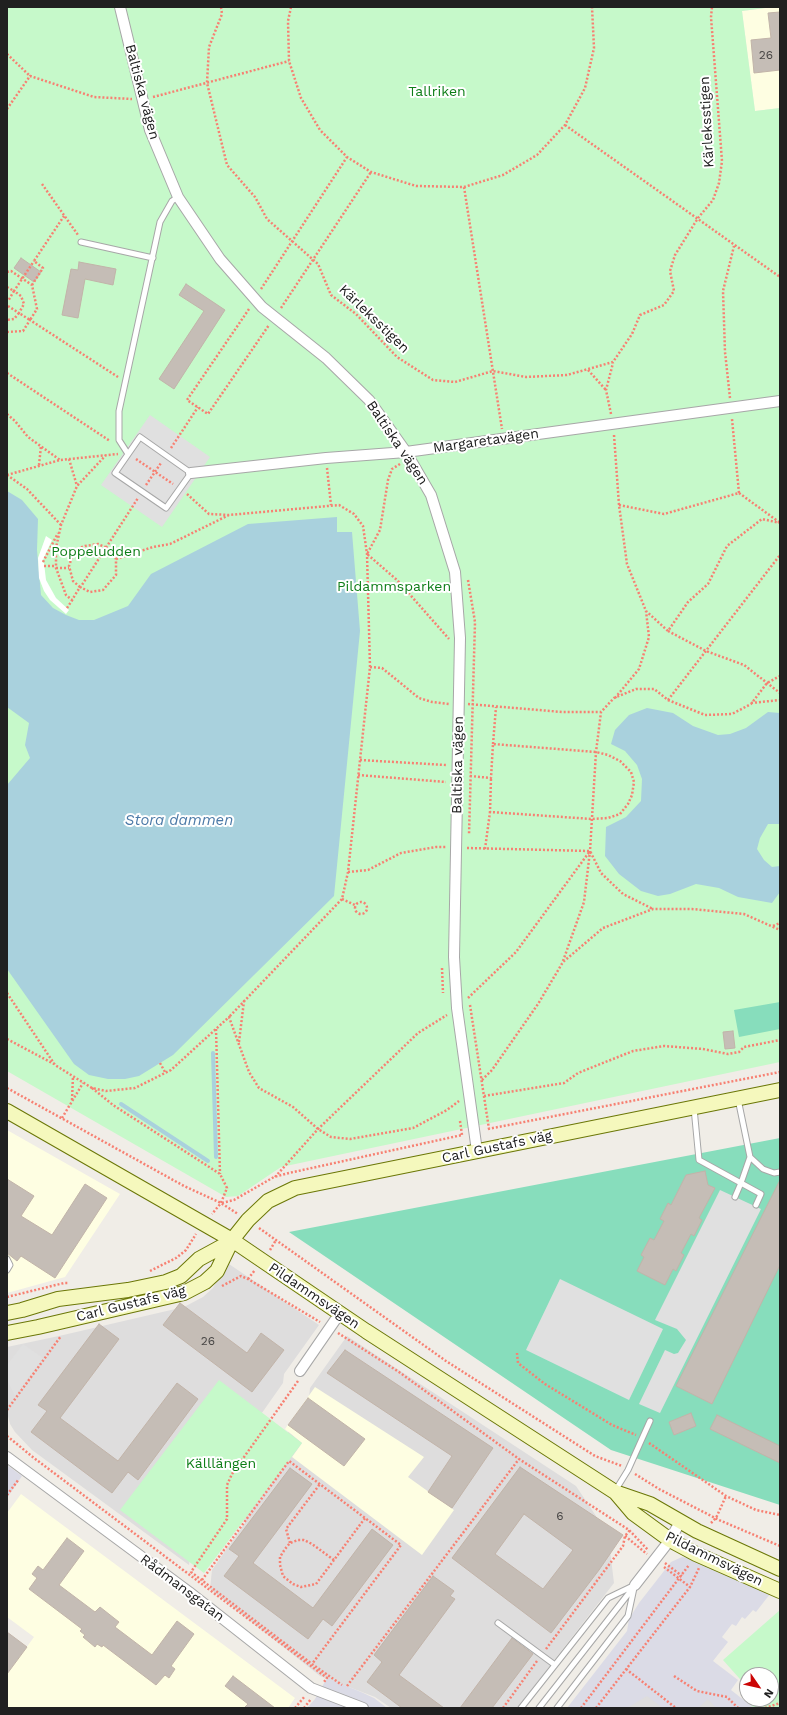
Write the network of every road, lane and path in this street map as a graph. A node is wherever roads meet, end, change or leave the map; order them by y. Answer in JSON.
{"nodes":[{"id":1,"x":120,"y":7,"type":"edge"},
{"id":2,"x":222,"y":7,"type":"edge"},
{"id":3,"x":291,"y":7,"type":"edge"},
{"id":4,"x":592,"y":7,"type":"edge"},
{"id":5,"x":712,"y":7,"type":"edge"},
{"id":6,"x":7,"y":54,"type":"edge"},
{"id":7,"x":289,"y":61,"type":"junction"},
{"id":8,"x":30,"y":76,"type":"junction"},
{"id":9,"x":207,"y":83,"type":"junction"},
{"id":10,"x":134,"y":94,"type":"dead end"},
{"id":11,"x":144,"y":100,"type":"junction"},
{"id":12,"x":7,"y":110,"type":"edge"},
{"id":13,"x":565,"y":126,"type":"junction"},
{"id":14,"x":347,"y":157,"type":"junction"},
{"id":15,"x":371,"y":172,"type":"junction"},
{"id":16,"x":42,"y":184,"type":"dead end"},
{"id":17,"x":464,"y":187,"type":"junction"},
{"id":18,"x":178,"y":197,"type":"junction"},
{"id":19,"x":64,"y":216,"type":"junction"},
{"id":20,"x":698,"y":218,"type":"junction"},
{"id":21,"x":81,"y":242,"type":"joint"},
{"id":22,"x":292,"y":242,"type":"junction"},
{"id":23,"x":734,"y":246,"type":"junction"},
{"id":24,"x":153,"y":258,"type":"junction"},
{"id":25,"x":312,"y":260,"type":"junction"},
{"id":26,"x":34,"y":261,"type":"junction"},
{"id":27,"x":7,"y":272,"type":"edge"},
{"id":28,"x":780,"y":277,"type":"edge"},
{"id":29,"x":22,"y":278,"type":"junction"},
{"id":30,"x":32,"y":285,"type":"junction"},
{"id":31,"x":7,"y":287,"type":"edge"},
{"id":32,"x":14,"y":291,"type":"junction"},
{"id":33,"x":7,"y":301,"type":"edge"},
{"id":34,"x":252,"y":304,"type":"junction"},
{"id":35,"x":8,"y":306,"type":"edge"},
{"id":36,"x":255,"y":312,"type":"dead end"},
{"id":37,"x":19,"y":313,"type":"junction"},
{"id":38,"x":7,"y":320,"type":"edge"},
{"id":39,"x":30,"y":320,"type":"junction"},
{"id":40,"x":270,"y":320,"type":"junction"},
{"id":41,"x":276,"y":329,"type":"dead end"},
{"id":42,"x":7,"y":332,"type":"edge"},
{"id":43,"x":613,"y":362,"type":"junction"},
{"id":44,"x":588,"y":370,"type":"junction"},
{"id":45,"x":493,"y":371,"type":"junction"},
{"id":46,"x":7,"y":373,"type":"edge"},
{"id":47,"x":125,"y":382,"type":"junction"},
{"id":48,"x":606,"y":390,"type":"junction"},
{"id":49,"x":780,"y":401,"type":"edge"},
{"id":50,"x":198,"y":407,"type":"junction"},
{"id":51,"x":731,"y":407,"type":"junction"},
{"id":52,"x":7,"y":414,"type":"edge"},
{"id":53,"x":614,"y":424,"type":"junction"},
{"id":54,"x":180,"y":434,"type":"dead end"},
{"id":55,"x":503,"y":439,"type":"junction"},
{"id":56,"x":41,"y":446,"type":"junction"},
{"id":57,"x":406,"y":452,"type":"junction"},
{"id":58,"x":394,"y":453,"type":"junction"},
{"id":59,"x":128,"y":454,"type":"junction"},
{"id":60,"x":106,"y":455,"type":"junction"},
{"id":61,"x":326,"y":458,"type":"junction"},
{"id":62,"x":69,"y":459,"type":"junction"},
{"id":63,"x":60,"y":460,"type":"junction"},
{"id":64,"x":400,"y":464,"type":"junction"},
{"id":65,"x":39,"y":465,"type":"junction"},
{"id":66,"x":404,"y":471,"type":"dead end"},
{"id":67,"x":191,"y":473,"type":"junction"},
{"id":68,"x":7,"y":475,"type":"edge"},
{"id":69,"x":77,"y":486,"type":"junction"},
{"id":70,"x":142,"y":491,"type":"junction"},
{"id":71,"x":739,"y":493,"type":"junction"},
{"id":72,"x":192,"y":497,"type":"dead end"},
{"id":73,"x":619,"y":505,"type":"junction"},
{"id":74,"x":330,"y":506,"type":"junction"},
{"id":75,"x":229,"y":515,"type":"junction"},
{"id":76,"x":780,"y":523,"type":"edge"},
{"id":77,"x":60,"y":525,"type":"junction"},
{"id":78,"x":59,"y":531,"type":"junction"},
{"id":79,"x":106,"y":547,"type":"junction"},
{"id":80,"x":367,"y":554,"type":"junction"},
{"id":81,"x":780,"y":555,"type":"edge"},
{"id":82,"x":116,"y":559,"type":"junction"},
{"id":83,"x":56,"y":567,"type":"junction"},
{"id":84,"x":69,"y":568,"type":"junction"},
{"id":85,"x":80,"y":587,"type":"junction"},
{"id":86,"x":72,"y":600,"type":"junction"},
{"id":87,"x":67,"y":608,"type":"dead end"},
{"id":88,"x":646,"y":611,"type":"junction"},
{"id":89,"x":668,"y":631,"type":"junction"},
{"id":90,"x":448,"y":632,"type":"dead end"},
{"id":91,"x":449,"y":639,"type":"junction"},
{"id":92,"x":449,"y":646,"type":"dead end"},
{"id":93,"x":706,"y":651,"type":"junction"},
{"id":94,"x":370,"y":666,"type":"junction"},
{"id":95,"x":780,"y":676,"type":"edge"},
{"id":96,"x":767,"y":683,"type":"junction"},
{"id":97,"x":780,"y":693,"type":"edge"},
{"id":98,"x":448,"y":697,"type":"dead end"},
{"id":99,"x":614,"y":698,"type":"junction"},
{"id":100,"x":668,"y":700,"type":"junction"},
{"id":101,"x":780,"y":700,"type":"edge"},
{"id":102,"x":448,"y":704,"type":"junction"},
{"id":103,"x":459,"y":704,"type":"junction"},
{"id":104,"x":751,"y":704,"type":"junction"},
{"id":105,"x":496,"y":707,"type":"junction"},
{"id":106,"x":447,"y":712,"type":"dead end"},
{"id":107,"x":601,"y":712,"type":"junction"},
{"id":108,"x":493,"y":744,"type":"junction"},
{"id":109,"x":596,"y":752,"type":"junction"},
{"id":110,"x":446,"y":758,"type":"dead end"},
{"id":111,"x":360,"y":760,"type":"junction"},
{"id":112,"x":446,"y":765,"type":"junction"},
{"id":113,"x":446,"y":771,"type":"dead end"},
{"id":114,"x":358,"y":774,"type":"junction"},
{"id":115,"x":458,"y":775,"type":"junction"},
{"id":116,"x":446,"y":776,"type":"dead end"},
{"id":117,"x":491,"y":778,"type":"junction"},
{"id":118,"x":446,"y":782,"type":"junction"},
{"id":119,"x":446,"y":789,"type":"dead end"},
{"id":120,"x":490,"y":812,"type":"junction"},
{"id":121,"x":592,"y":819,"type":"junction"},
{"id":122,"x":445,"y":840,"type":"dead end"},
{"id":123,"x":444,"y":847,"type":"junction"},
{"id":124,"x":456,"y":848,"type":"junction"},
{"id":125,"x":472,"y":848,"type":"dead end"},
{"id":126,"x":485,"y":849,"type":"junction"},
{"id":127,"x":590,"y":852,"type":"junction"},
{"id":128,"x":348,"y":872,"type":"junction"},
{"id":129,"x":342,"y":899,"type":"junction"},
{"id":130,"x":355,"y":905,"type":"junction"},
{"id":131,"x":653,"y":909,"type":"junction"},
{"id":132,"x":780,"y":923,"type":"edge"},
{"id":133,"x":773,"y":926,"type":"junction"},
{"id":134,"x":780,"y":930,"type":"edge"},
{"id":135,"x":563,"y":962,"type":"junction"},
{"id":136,"x":442,"y":964,"type":"dead end"},
{"id":137,"x":7,"y":993,"type":"edge"},
{"id":138,"x":444,"y":994,"type":"dead end"},
{"id":139,"x":244,"y":1001,"type":"junction"},
{"id":140,"x":445,"y":1008,"type":"dead end"},
{"id":141,"x":457,"y":1008,"type":"junction"},
{"id":142,"x":446,"y":1015,"type":"junction"},
{"id":143,"x":228,"y":1017,"type":"junction"},
{"id":144,"x":447,"y":1023,"type":"dead end"},
{"id":145,"x":216,"y":1029,"type":"junction"},
{"id":146,"x":7,"y":1039,"type":"edge"},
{"id":147,"x":780,"y":1040,"type":"edge"},
{"id":148,"x":239,"y":1045,"type":"junction"},
{"id":149,"x":160,"y":1063,"type":"dead end"},
{"id":150,"x":54,"y":1065,"type":"junction"},
{"id":151,"x":165,"y":1072,"type":"junction"},
{"id":152,"x":780,"y":1072,"type":"edge"},
{"id":153,"x":73,"y":1076,"type":"junction"},
{"id":154,"x":83,"y":1083,"type":"junction"},
{"id":155,"x":7,"y":1088,"type":"edge"},
{"id":156,"x":92,"y":1088,"type":"junction"},
{"id":157,"x":780,"y":1090,"type":"edge"},
{"id":158,"x":468,"y":1093,"type":"junction"},
{"id":159,"x":456,"y":1094,"type":"dead end"},
{"id":160,"x":484,"y":1096,"type":"dead end"},
{"id":161,"x":738,"y":1098,"type":"junction"},
{"id":162,"x":72,"y":1101,"type":"junction"},
{"id":163,"x":457,"y":1102,"type":"junction"},
{"id":164,"x":694,"y":1107,"type":"junction"},
{"id":165,"x":458,"y":1108,"type":"dead end"},
{"id":166,"x":7,"y":1111,"type":"edge"},
{"id":167,"x":459,"y":1115,"type":"dead end"},
{"id":168,"x":62,"y":1118,"type":"junction"},
{"id":169,"x":489,"y":1128,"type":"dead end"},
{"id":170,"x":318,"y":1129,"type":"junction"},
{"id":171,"x":462,"y":1135,"type":"dead end"},
{"id":172,"x":477,"y":1151,"type":"junction"},
{"id":173,"x":750,"y":1157,"type":"junction"},
{"id":174,"x":780,"y":1172,"type":"edge"},
{"id":175,"x":220,"y":1174,"type":"junction"},
{"id":176,"x":274,"y":1177,"type":"dead end"},
{"id":177,"x":741,"y":1183,"type":"junction"},
{"id":178,"x":735,"y":1197,"type":"dead end"},
{"id":179,"x":221,"y":1203,"type":"junction"},
{"id":180,"x":756,"y":1205,"type":"dead end"},
{"id":181,"x":248,"y":1220,"type":"junction"},
{"id":182,"x":203,"y":1224,"type":"junction"},
{"id":183,"x":232,"y":1240,"type":"junction"},
{"id":184,"x":7,"y":1259,"type":"edge"},
{"id":185,"x":7,"y":1270,"type":"edge"},
{"id":186,"x":149,"y":1271,"type":"dead end"},
{"id":187,"x":71,"y":1283,"type":"dead end"},
{"id":188,"x":220,"y":1286,"type":"dead end"},
{"id":189,"x":7,"y":1296,"type":"edge"},
{"id":190,"x":7,"y":1313,"type":"edge"},
{"id":191,"x":340,"y":1313,"type":"junction"},
{"id":192,"x":330,"y":1328,"type":"junction"},
{"id":193,"x":64,"y":1332,"type":"dead end"},
{"id":194,"x":7,"y":1333,"type":"edge"},
{"id":195,"x":517,"y":1353,"type":"dead end"},
{"id":196,"x":300,"y":1371,"type":"joint"},
{"id":197,"x":7,"y":1410,"type":"edge"},
{"id":198,"x":650,"y":1421,"type":"dead end"},
{"id":199,"x":7,"y":1436,"type":"edge"},
{"id":200,"x":642,"y":1438,"type":"junction"},
{"id":201,"x":7,"y":1458,"type":"edge"},
{"id":202,"x":519,"y":1459,"type":"junction"},
{"id":203,"x":628,"y":1470,"type":"junction"},
{"id":204,"x":320,"y":1484,"type":"junction"},
{"id":205,"x":615,"y":1492,"type":"junction"},
{"id":206,"x":726,"y":1496,"type":"junction"},
{"id":207,"x":780,"y":1514,"type":"edge"},
{"id":208,"x":365,"y":1518,"type":"junction"},
{"id":209,"x":716,"y":1518,"type":"junction"},
{"id":210,"x":680,"y":1522,"type":"junction"},
{"id":211,"x":629,"y":1530,"type":"junction"},
{"id":212,"x":670,"y":1540,"type":"junction"},
{"id":213,"x":290,"y":1544,"type":"junction"},
{"id":214,"x":780,"y":1546,"type":"edge"},
{"id":215,"x":645,"y":1548,"type":"dead end"},
{"id":216,"x":334,"y":1560,"type":"junction"},
{"id":217,"x":692,"y":1561,"type":"dead end"},
{"id":218,"x":701,"y":1564,"type":"dead end"},
{"id":219,"x":669,"y":1566,"type":"dead end"},
{"id":220,"x":780,"y":1569,"type":"edge"},
{"id":221,"x":682,"y":1576,"type":"junction"},
{"id":222,"x":202,"y":1580,"type":"junction"},
{"id":223,"x":635,"y":1585,"type":"junction"},
{"id":224,"x":780,"y":1591,"type":"edge"},
{"id":225,"x":498,"y":1622,"type":"dead end"},
{"id":226,"x":542,"y":1655,"type":"junction"},
{"id":227,"x":312,"y":1664,"type":"junction"},
{"id":228,"x":555,"y":1665,"type":"junction"},
{"id":229,"x":626,"y":1669,"type":"junction"},
{"id":230,"x":674,"y":1676,"type":"dead end"},
{"id":231,"x":327,"y":1678,"type":"dead end"},
{"id":232,"x":342,"y":1685,"type":"dead end"},
{"id":233,"x":347,"y":1686,"type":"dead end"},
{"id":234,"x":780,"y":1703,"type":"edge"},
{"id":235,"x":363,"y":1708,"type":"edge"},
{"id":236,"x":503,"y":1708,"type":"edge"},
{"id":237,"x":521,"y":1708,"type":"edge"},
{"id":238,"x":539,"y":1708,"type":"edge"},
{"id":239,"x":557,"y":1708,"type":"edge"},
{"id":240,"x":581,"y":1708,"type":"edge"},
{"id":241,"x":596,"y":1708,"type":"edge"},
{"id":242,"x":676,"y":1708,"type":"edge"},
{"id":243,"x":738,"y":1708,"type":"edge"},
{"id":244,"x":765,"y":1708,"type":"edge"}],
"edges":[{"from":1,"to":11,"type":"street","name":"Baltiska vägen"},
{"from":2,"to":9,"type":"path","name":"Kärleksstigen"},
{"from":3,"to":7,"type":"path"},
{"from":4,"to":13,"type":"path"},
{"from":5,"to":20,"type":"path","name":"Kärleksstigen"},
{"from":6,"to":8,"type":"path"},
{"from":7,"to":9,"type":"path"},
{"from":7,"to":14,"type":"path"},
{"from":8,"to":10,"type":"path"},
{"from":8,"to":12,"type":"path"},
{"from":9,"to":11,"type":"path"},
{"from":9,"to":22,"type":"path","name":"Kärleksstigen"},
{"from":11,"to":18,"type":"street","name":"Baltiska vägen"},
{"from":13,"to":17,"type":"path"},
{"from":13,"to":20,"type":"path"},
{"from":14,"to":15,"type":"path"},
{"from":14,"to":22,"type":"path"},
{"from":15,"to":17,"type":"path"},
{"from":15,"to":25,"type":"path"},
{"from":16,"to":19,"type":"path"},
{"from":17,"to":45,"type":"path"},
{"from":18,"to":24,"type":"lane"},
{"from":18,"to":34,"type":"street","name":"Baltiska vägen"},
{"from":19,"to":21,"type":"path"},
{"from":19,"to":26,"type":"path"},
{"from":20,"to":23,"type":"path"},
{"from":20,"to":43,"type":"path","name":"Kärleksstigen"},
{"from":21,"to":24,"type":"lane"},
{"from":22,"to":25,"type":"path","name":"Kärleksstigen"},
{"from":22,"to":34,"type":"path"},
{"from":23,"to":28,"type":"path"},
{"from":23,"to":51,"type":"path"},
{"from":24,"to":47,"type":"lane"},
{"from":25,"to":40,"type":"path"},
{"from":25,"to":45,"type":"path","name":"Kärleksstigen"},
{"from":26,"to":29,"type":"path"},
{"from":26,"to":30,"type":"path"},
{"from":27,"to":29,"type":"path"},
{"from":29,"to":30,"type":"path"},
{"from":29,"to":32,"type":"path"},
{"from":30,"to":39,"type":"path"},
{"from":31,"to":32,"type":"path"},
{"from":32,"to":33,"type":"path"},
{"from":32,"to":37,"type":"path"},
{"from":33,"to":35,"type":"path"},
{"from":34,"to":36,"type":"path"},
{"from":34,"to":40,"type":"street","name":"Baltiska vägen"},
{"from":34,"to":50,"type":"path"},
{"from":35,"to":37,"type":"path"},
{"from":37,"to":38,"type":"path"},
{"from":37,"to":39,"type":"path"},
{"from":39,"to":42,"type":"path"},
{"from":39,"to":47,"type":"path"},
{"from":40,"to":41,"type":"path"},
{"from":40,"to":50,"type":"path"},
{"from":40,"to":57,"type":"street","name":"Baltiska vägen"},
{"from":43,"to":44,"type":"path","name":"Kärleksstigen"},
{"from":43,"to":48,"type":"path"},
{"from":44,"to":45,"type":"path","name":"Kärleksstigen"},
{"from":44,"to":48,"type":"path"},
{"from":45,"to":55,"type":"path"},
{"from":46,"to":59,"type":"path"},
{"from":47,"to":59,"type":"lane"},
{"from":48,"to":53,"type":"path"},
{"from":49,"to":51,"type":"street","name":"Margaretavägen"},
{"from":50,"to":54,"type":"path"},
{"from":51,"to":53,"type":"street","name":"Margaretavägen"},
{"from":51,"to":71,"type":"path"},
{"from":52,"to":56,"type":"path"},
{"from":53,"to":55,"type":"street","name":"Margaretavägen"},
{"from":53,"to":73,"type":"path"},
{"from":55,"to":57,"type":"street","name":"Margaretavägen"},
{"from":56,"to":63,"type":"path"},
{"from":56,"to":65,"type":"path"},
{"from":57,"to":58,"type":"street","name":"Margaretavägen"},
{"from":57,"to":103,"type":"street","name":"Baltiska vägen"},
{"from":58,"to":61,"type":"street","name":"Margaretavägen"},
{"from":58,"to":64,"type":"path"},
{"from":59,"to":60,"type":"path"},
{"from":59,"to":67,"type":"lane"},
{"from":59,"to":70,"type":"lane"},
{"from":59,"to":70,"type":"path"},
{"from":60,"to":62,"type":"path"},
{"from":60,"to":69,"type":"path"},
{"from":61,"to":67,"type":"street","name":"Margaretavägen"},
{"from":61,"to":74,"type":"path"},
{"from":62,"to":63,"type":"path"},
{"from":62,"to":69,"type":"path"},
{"from":63,"to":65,"type":"path"},
{"from":64,"to":66,"type":"path"},
{"from":64,"to":80,"type":"path"},
{"from":65,"to":68,"type":"path"},
{"from":67,"to":70,"type":"lane"},
{"from":68,"to":77,"type":"path"},
{"from":69,"to":77,"type":"path"},
{"from":70,"to":79,"type":"path"},
{"from":71,"to":73,"type":"path"},
{"from":71,"to":76,"type":"path"},
{"from":72,"to":75,"type":"path"},
{"from":73,"to":88,"type":"path"},
{"from":74,"to":75,"type":"path"},
{"from":74,"to":80,"type":"path"},
{"from":75,"to":82,"type":"path"},
{"from":76,"to":89,"type":"path"},
{"from":77,"to":78,"type":"path"},
{"from":78,"to":83,"type":"path"},
{"from":78,"to":83,"type":"path"},
{"from":79,"to":82,"type":"path"},
{"from":79,"to":84,"type":"path"},
{"from":79,"to":85,"type":"path"},
{"from":80,"to":91,"type":"path"},
{"from":80,"to":94,"type":"path"},
{"from":81,"to":93,"type":"path"},
{"from":82,"to":85,"type":"path"},
{"from":83,"to":84,"type":"path"},
{"from":83,"to":86,"type":"path"},
{"from":84,"to":85,"type":"path"},
{"from":85,"to":86,"type":"path"},
{"from":86,"to":87,"type":"path"},
{"from":88,"to":89,"type":"path"},
{"from":88,"to":99,"type":"path"},
{"from":89,"to":93,"type":"path"},
{"from":90,"to":91,"type":"path"},
{"from":91,"to":92,"type":"path"},
{"from":93,"to":96,"type":"path"},
{"from":93,"to":100,"type":"path"},
{"from":94,"to":102,"type":"path"},
{"from":94,"to":111,"type":"path"},
{"from":95,"to":96,"type":"path"},
{"from":96,"to":97,"type":"path"},
{"from":96,"to":104,"type":"path"},
{"from":98,"to":102,"type":"path"},
{"from":99,"to":100,"type":"path"},
{"from":99,"to":107,"type":"path"},
{"from":100,"to":104,"type":"path"},
{"from":101,"to":104,"type":"path"},
{"from":102,"to":103,"type":"path"},
{"from":102,"to":106,"type":"path"},
{"from":103,"to":105,"type":"path"},
{"from":103,"to":115,"type":"street","name":"Baltiska vägen"},
{"from":105,"to":107,"type":"path"},
{"from":105,"to":108,"type":"path"},
{"from":107,"to":109,"type":"path"},
{"from":108,"to":109,"type":"path"},
{"from":108,"to":117,"type":"path"},
{"from":109,"to":121,"type":"path"},
{"from":109,"to":121,"type":"path"},
{"from":110,"to":112,"type":"path"},
{"from":111,"to":112,"type":"path"},
{"from":111,"to":114,"type":"path"},
{"from":112,"to":113,"type":"path"},
{"from":114,"to":118,"type":"path"},
{"from":114,"to":128,"type":"path"},
{"from":115,"to":117,"type":"path"},
{"from":115,"to":124,"type":"street","name":"Baltiska vägen"},
{"from":116,"to":118,"type":"path"},
{"from":117,"to":120,"type":"path"},
{"from":118,"to":119,"type":"path"},
{"from":120,"to":121,"type":"path"},
{"from":120,"to":126,"type":"path"},
{"from":121,"to":127,"type":"path"},
{"from":122,"to":123,"type":"path"},
{"from":123,"to":124,"type":"path"},
{"from":123,"to":128,"type":"path"},
{"from":124,"to":141,"type":"street","name":"Baltiska vägen"},
{"from":125,"to":126,"type":"path"},
{"from":126,"to":127,"type":"path"},
{"from":127,"to":131,"type":"path"},
{"from":127,"to":135,"type":"path"},
{"from":127,"to":141,"type":"path"},
{"from":128,"to":129,"type":"path"},
{"from":129,"to":130,"type":"path"},
{"from":129,"to":139,"type":"path"},
{"from":130,"to":130,"type":"path"},
{"from":131,"to":133,"type":"path"},
{"from":131,"to":135,"type":"path"},
{"from":132,"to":133,"type":"path"},
{"from":133,"to":134,"type":"path"},
{"from":135,"to":158,"type":"path"},
{"from":136,"to":138,"type":"path"},
{"from":137,"to":150,"type":"path"},
{"from":139,"to":143,"type":"path"},
{"from":139,"to":148,"type":"path"},
{"from":140,"to":142,"type":"path"},
{"from":141,"to":142,"type":"path"},
{"from":141,"to":158,"type":"street","name":"Baltiska vägen"},
{"from":142,"to":144,"type":"path"},
{"from":142,"to":170,"type":"path"},
{"from":143,"to":145,"type":"path"},
{"from":143,"to":148,"type":"path"},
{"from":145,"to":151,"type":"path"},
{"from":145,"to":175,"type":"path"},
{"from":146,"to":150,"type":"path"},
{"from":147,"to":160,"type":"path"},
{"from":148,"to":170,"type":"path"},
{"from":149,"to":151,"type":"path"},
{"from":150,"to":153,"type":"path"},
{"from":151,"to":156,"type":"path"},
{"from":152,"to":169,"type":"path"},
{"from":153,"to":154,"type":"path"},
{"from":153,"to":162,"type":"path"},
{"from":154,"to":156,"type":"path"},
{"from":154,"to":162,"type":"path"},
{"from":155,"to":168,"type":"path"},
{"from":156,"to":175,"type":"path"},
{"from":157,"to":161,"type":"main road","name":"Carl Gustafs väg"},
{"from":158,"to":163,"type":"path"},
{"from":158,"to":172,"type":"street","name":"Baltiska vägen"},
{"from":159,"to":163,"type":"path"},
{"from":161,"to":164,"type":"main road","name":"Carl Gustafs väg"},
{"from":161,"to":173,"type":"lane"},
{"from":162,"to":168,"type":"path"},
{"from":163,"to":165,"type":"path"},
{"from":163,"to":170,"type":"path"},
{"from":164,"to":172,"type":"main road","name":"Carl Gustafs väg"},
{"from":164,"to":177,"type":"lane"},
{"from":166,"to":182,"type":"main road","name":"Pildammsvägen"},
{"from":167,"to":171,"type":"path"},
{"from":168,"to":179,"type":"path"},
{"from":170,"to":176,"type":"path"},
{"from":172,"to":181,"type":"main road","name":"Carl Gustafs väg"},
{"from":173,"to":174,"type":"lane"},
{"from":173,"to":177,"type":"lane"},
{"from":175,"to":179,"type":"path"},
{"from":177,"to":178,"type":"lane"},
{"from":177,"to":180,"type":"lane"},
{"from":179,"to":181,"type":"path"},
{"from":179,"to":182,"type":"path"},
{"from":181,"to":183,"type":"main road","name":"Carl Gustafs väg"},
{"from":181,"to":203,"type":"path"},
{"from":182,"to":183,"type":"main road","name":"Pildammsvägen"},
{"from":182,"to":186,"type":"path"},
{"from":183,"to":190,"type":"main road","name":"Carl Gustafs väg"},
{"from":183,"to":191,"type":"main road","name":"Pildammsvägen"},
{"from":183,"to":194,"type":"main road","name":"Carl Gustafs väg"},
{"from":184,"to":185,"type":"lane"},
{"from":187,"to":189,"type":"path"},
{"from":188,"to":192,"type":"path"},
{"from":191,"to":192,"type":"street"},
{"from":191,"to":205,"type":"main road","name":"Pildammsvägen"},
{"from":192,"to":196,"type":"street"},
{"from":192,"to":202,"type":"path"},
{"from":193,"to":197,"type":"path"},
{"from":195,"to":200,"type":"path"},
{"from":196,"to":222,"type":"path"},
{"from":198,"to":200,"type":"lane"},
{"from":199,"to":231,"type":"path"},
{"from":200,"to":203,"type":"lane"},
{"from":200,"to":206,"type":"path"},
{"from":201,"to":235,"type":"street","name":"Rådmansgatan"},
{"from":202,"to":211,"type":"path"},
{"from":202,"to":233,"type":"path"},
{"from":203,"to":205,"type":"lane"},
{"from":203,"to":209,"type":"path"},
{"from":204,"to":208,"type":"path"},
{"from":204,"to":213,"type":"path"},
{"from":204,"to":222,"type":"path"},
{"from":205,"to":210,"type":"main road","name":"Pildammsvägen"},
{"from":205,"to":212,"type":"main road","name":"Pildammsvägen"},
{"from":206,"to":207,"type":"path"},
{"from":206,"to":209,"type":"path"},
{"from":208,"to":216,"type":"path"},
{"from":208,"to":227,"type":"path"},
{"from":209,"to":214,"type":"path"},
{"from":210,"to":212,"type":"street"},
{"from":210,"to":220,"type":"main road","name":"Pildammsvägen"},
{"from":211,"to":215,"type":"path"},
{"from":211,"to":226,"type":"path"},
{"from":212,"to":223,"type":"street"},
{"from":212,"to":224,"type":"main road","name":"Pildammsvägen"},
{"from":213,"to":216,"type":"path"},
{"from":213,"to":216,"type":"path"},
{"from":217,"to":221,"type":"path"},
{"from":218,"to":229,"type":"path"},
{"from":219,"to":221,"type":"path"},
{"from":221,"to":240,"type":"path"},
{"from":222,"to":227,"type":"path"},
{"from":223,"to":228,"type":"lane"},
{"from":223,"to":238,"type":"lane"},
{"from":223,"to":239,"type":"lane"},
{"from":225,"to":226,"type":"lane"},
{"from":226,"to":228,"type":"lane"},
{"from":226,"to":236,"type":"path"},
{"from":227,"to":232,"type":"path"},
{"from":228,"to":237,"type":"lane"},
{"from":229,"to":241,"type":"path"},
{"from":229,"to":242,"type":"path"},
{"from":230,"to":243,"type":"path"},
{"from":234,"to":244,"type":"path"}]}
